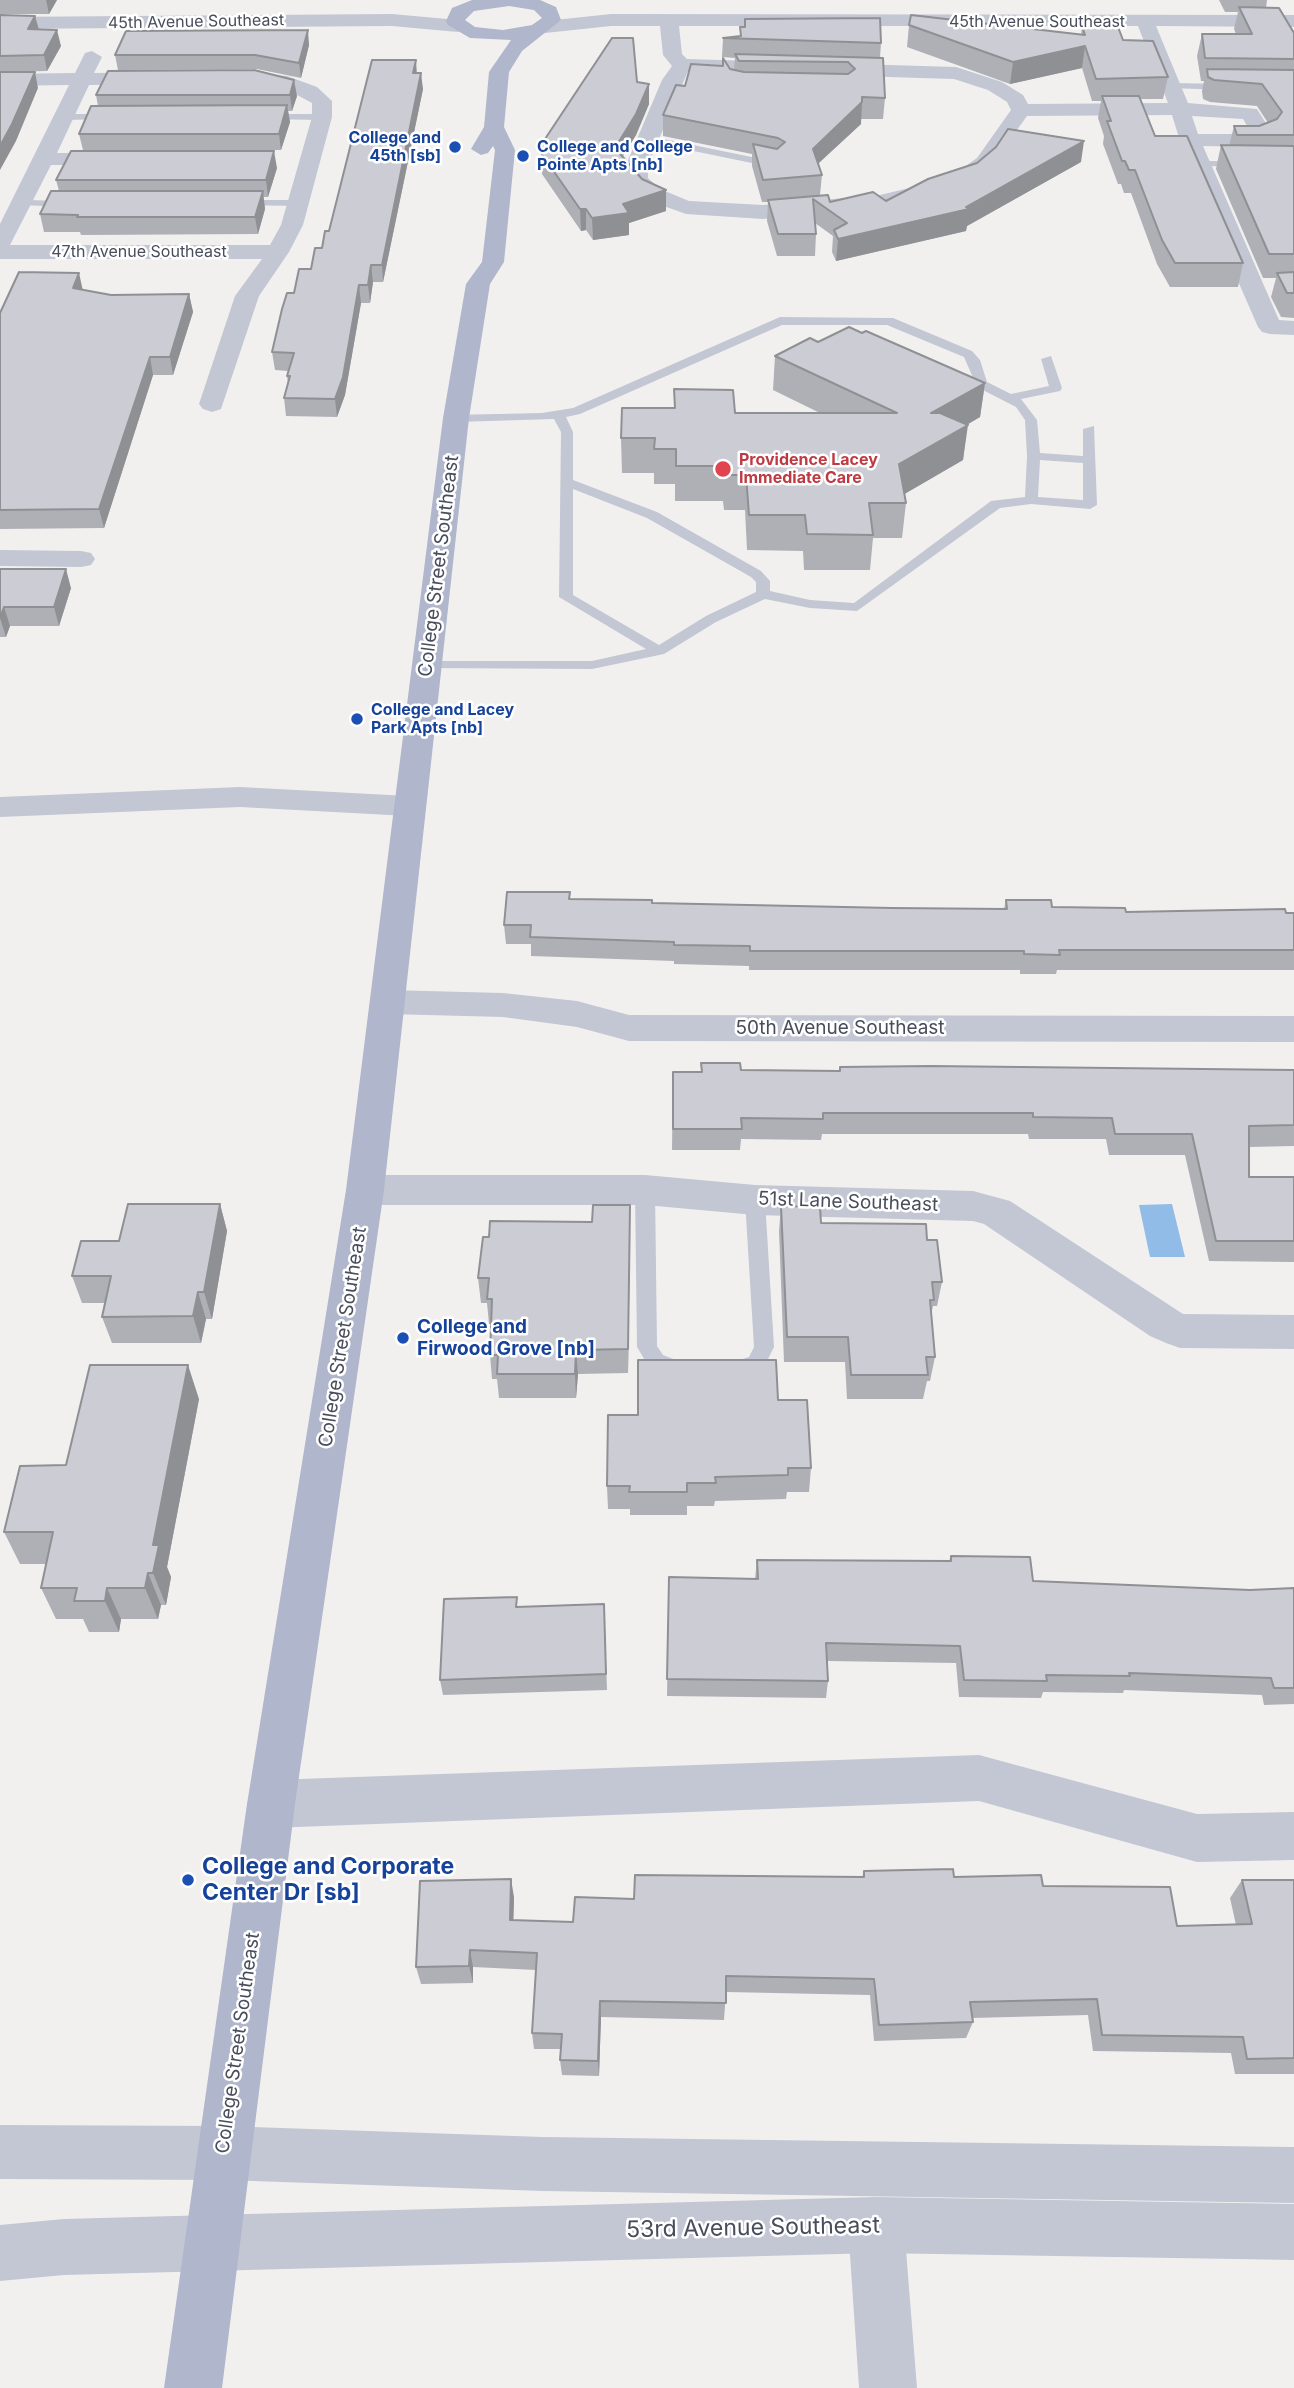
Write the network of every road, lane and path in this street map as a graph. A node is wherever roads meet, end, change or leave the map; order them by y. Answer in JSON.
{"nodes":[{"id":1,"x":835,"y":0,"type":"edge"},
{"id":2,"x":485,"y":1,"type":"edge"},
{"id":3,"x":537,"y":15,"type":"edge"},
{"id":4,"x":668,"y":21,"type":"junction"},
{"id":5,"x":841,"y":21,"type":"junction"},
{"id":6,"x":1294,"y":21,"type":"edge"},
{"id":7,"x":1145,"y":22,"type":"junction"},
{"id":8,"x":0,"y":23,"type":"edge"},
{"id":9,"x":107,"y":23,"type":"junction"},
{"id":10,"x":462,"y":23,"type":"junction"},
{"id":11,"x":682,"y":65,"type":"junction"},
{"id":12,"x":499,"y":72,"type":"junction"},
{"id":13,"x":82,"y":78,"type":"junction"},
{"id":14,"x":172,"y":78,"type":"edge"},
{"id":15,"x":223,"y":78,"type":"edge"},
{"id":16,"x":0,"y":80,"type":"edge"},
{"id":17,"x":1172,"y":86,"type":"junction"},
{"id":18,"x":1240,"y":87,"type":"edge"},
{"id":19,"x":1180,"y":109,"type":"junction"},
{"id":20,"x":1021,"y":110,"type":"junction"},
{"id":21,"x":61,"y":117,"type":"junction"},
{"id":22,"x":121,"y":117,"type":"edge"},
{"id":23,"x":256,"y":117,"type":"edge"},
{"id":24,"x":322,"y":117,"type":"junction"},
{"id":25,"x":494,"y":127,"type":"junction"},
{"id":26,"x":649,"y":139,"type":"junction"},
{"id":27,"x":1192,"y":140,"type":"junction"},
{"id":28,"x":43,"y":159,"type":"junction"},
{"id":29,"x":138,"y":159,"type":"edge"},
{"id":30,"x":286,"y":159,"type":"dead end"},
{"id":31,"x":310,"y":159,"type":"junction"},
{"id":32,"x":1198,"y":164,"type":"junction"},
{"id":33,"x":1294,"y":164,"type":"edge"},
{"id":34,"x":776,"y":165,"type":"edge"},
{"id":35,"x":478,"y":171,"type":"dead end"},
{"id":36,"x":23,"y":204,"type":"junction"},
{"id":37,"x":89,"y":204,"type":"edge"},
{"id":38,"x":229,"y":204,"type":"edge"},
{"id":39,"x":298,"y":204,"type":"junction"},
{"id":40,"x":0,"y":243,"type":"edge"},
{"id":41,"x":0,"y":252,"type":"edge"},
{"id":42,"x":278,"y":252,"type":"junction"},
{"id":43,"x":1280,"y":287,"type":"edge"},
{"id":44,"x":1253,"y":288,"type":"junction"},
{"id":45,"x":1294,"y":328,"type":"edge"},
{"id":46,"x":1047,"y":359,"type":"dead end"},
{"id":47,"x":1009,"y":398,"type":"junction"},
{"id":48,"x":212,"y":404,"type":"dead end"},
{"id":49,"x":559,"y":415,"type":"junction"},
{"id":50,"x":456,"y":418,"type":"junction"},
{"id":51,"x":1089,"y":429,"type":"dead end"},
{"id":52,"x":1034,"y":456,"type":"junction"},
{"id":53,"x":1089,"y":460,"type":"junction"},
{"id":54,"x":566,"y":482,"type":"junction"},
{"id":55,"x":1031,"y":500,"type":"junction"},
{"id":56,"x":0,"y":558,"type":"edge"},
{"id":57,"x":81,"y":559,"type":"dead end"},
{"id":58,"x":763,"y":594,"type":"junction"},
{"id":59,"x":659,"y":651,"type":"junction"},
{"id":60,"x":429,"y":665,"type":"junction"},
{"id":61,"x":408,"y":806,"type":"junction"},
{"id":62,"x":0,"y":807,"type":"edge"},
{"id":63,"x":388,"y":1002,"type":"junction"},
{"id":64,"x":1294,"y":1029,"type":"edge"},
{"id":65,"x":365,"y":1190,"type":"junction"},
{"id":66,"x":645,"y":1190,"type":"junction"},
{"id":67,"x":755,"y":1200,"type":"junction"},
{"id":68,"x":1294,"y":1332,"type":"edge"},
{"id":69,"x":271,"y":1804,"type":"junction"},
{"id":70,"x":1294,"y":1836,"type":"edge"},
{"id":71,"x":0,"y":2152,"type":"edge"},
{"id":72,"x":223,"y":2153,"type":"junction"},
{"id":73,"x":1294,"y":2175,"type":"edge"},
{"id":74,"x":876,"y":2225,"type":"junction"},
{"id":75,"x":1294,"y":2232,"type":"edge"},
{"id":76,"x":211,"y":2243,"type":"junction"},
{"id":77,"x":0,"y":2253,"type":"edge"},
{"id":78,"x":193,"y":2388,"type":"edge"},
{"id":79,"x":888,"y":2388,"type":"edge"}],
"edges":[{"from":1,"to":5,"type":"street"},
{"from":2,"to":3,"type":"main road"},
{"from":2,"to":10,"type":"main road"},
{"from":3,"to":4,"type":"street","name":"45th Avenue Southeast"},
{"from":3,"to":10,"type":"main road"},
{"from":3,"to":12,"type":"main road","name":"College Street Southeast"},
{"from":4,"to":5,"type":"street","name":"45th Avenue Southeast"},
{"from":4,"to":11,"type":"street"},
{"from":5,"to":7,"type":"street","name":"45th Avenue Southeast"},
{"from":6,"to":7,"type":"street","name":"45th Avenue Southeast"},
{"from":7,"to":17,"type":"street"},
{"from":8,"to":9,"type":"street","name":"45th Avenue Southeast"},
{"from":9,"to":10,"type":"street","name":"45th Avenue Southeast"},
{"from":9,"to":13,"type":"street"},
{"from":10,"to":12,"type":"main road"},
{"from":11,"to":20,"type":"street"},
{"from":11,"to":26,"type":"street"},
{"from":12,"to":25,"type":"main road","name":"College Street Southeast"},
{"from":13,"to":14,"type":"street"},
{"from":13,"to":16,"type":"street"},
{"from":13,"to":21,"type":"street"},
{"from":15,"to":24,"type":"street"},
{"from":17,"to":18,"type":"lane"},
{"from":17,"to":19,"type":"street"},
{"from":19,"to":20,"type":"street"},
{"from":19,"to":27,"type":"street"},
{"from":19,"to":27,"type":"street"},
{"from":20,"to":26,"type":"street"},
{"from":21,"to":22,"type":"lane"},
{"from":21,"to":28,"type":"street"},
{"from":23,"to":24,"type":"lane"},
{"from":24,"to":31,"type":"street"},
{"from":25,"to":35,"type":"main road","name":"College Street Southeast"},
{"from":25,"to":50,"type":"main road","name":"College Street Southeast"},
{"from":26,"to":34,"type":"lane"},
{"from":27,"to":32,"type":"street"},
{"from":28,"to":29,"type":"street"},
{"from":28,"to":36,"type":"street"},
{"from":30,"to":31,"type":"street"},
{"from":31,"to":39,"type":"street"},
{"from":32,"to":33,"type":"lane"},
{"from":32,"to":44,"type":"street"},
{"from":36,"to":37,"type":"lane"},
{"from":36,"to":40,"type":"street"},
{"from":38,"to":39,"type":"lane"},
{"from":39,"to":42,"type":"street"},
{"from":41,"to":42,"type":"street","name":"47th Avenue Southeast"},
{"from":42,"to":48,"type":"street"},
{"from":43,"to":44,"type":"street"},
{"from":44,"to":45,"type":"street"},
{"from":46,"to":47,"type":"lane"},
{"from":47,"to":49,"type":"lane"},
{"from":47,"to":52,"type":"lane"},
{"from":49,"to":50,"type":"lane"},
{"from":49,"to":54,"type":"lane"},
{"from":50,"to":60,"type":"main road","name":"College Street Southeast"},
{"from":51,"to":53,"type":"lane"},
{"from":52,"to":53,"type":"lane"},
{"from":52,"to":55,"type":"lane"},
{"from":53,"to":55,"type":"lane"},
{"from":54,"to":58,"type":"lane"},
{"from":54,"to":59,"type":"lane"},
{"from":55,"to":58,"type":"lane"},
{"from":56,"to":57,"type":"street"},
{"from":58,"to":59,"type":"lane"},
{"from":59,"to":60,"type":"lane"},
{"from":60,"to":61,"type":"main road","name":"College Street Southeast"},
{"from":61,"to":62,"type":"street"},
{"from":61,"to":63,"type":"main road","name":"College Street Southeast"},
{"from":63,"to":64,"type":"street","name":"50th Avenue Southeast"},
{"from":63,"to":65,"type":"main road","name":"College Street Southeast"},
{"from":65,"to":66,"type":"street","name":"51st Lane Southeast"},
{"from":65,"to":69,"type":"main road","name":"College Street Southeast"},
{"from":66,"to":67,"type":"street","name":"51st Lane Southeast"},
{"from":66,"to":67,"type":"lane"},
{"from":67,"to":68,"type":"street","name":"51st Lane Southeast"},
{"from":69,"to":70,"type":"street"},
{"from":69,"to":72,"type":"main road","name":"College Street Southeast"},
{"from":71,"to":72,"type":"street"},
{"from":72,"to":73,"type":"street"},
{"from":72,"to":76,"type":"main road","name":"College Street Southeast"},
{"from":74,"to":75,"type":"street","name":"53rd Avenue Southeast"},
{"from":74,"to":76,"type":"street","name":"53rd Avenue Southeast"},
{"from":74,"to":79,"type":"street"},
{"from":76,"to":77,"type":"street","name":"53rd Avenue Southeast"},
{"from":76,"to":78,"type":"main road","name":"College Street Southeast"}]}
